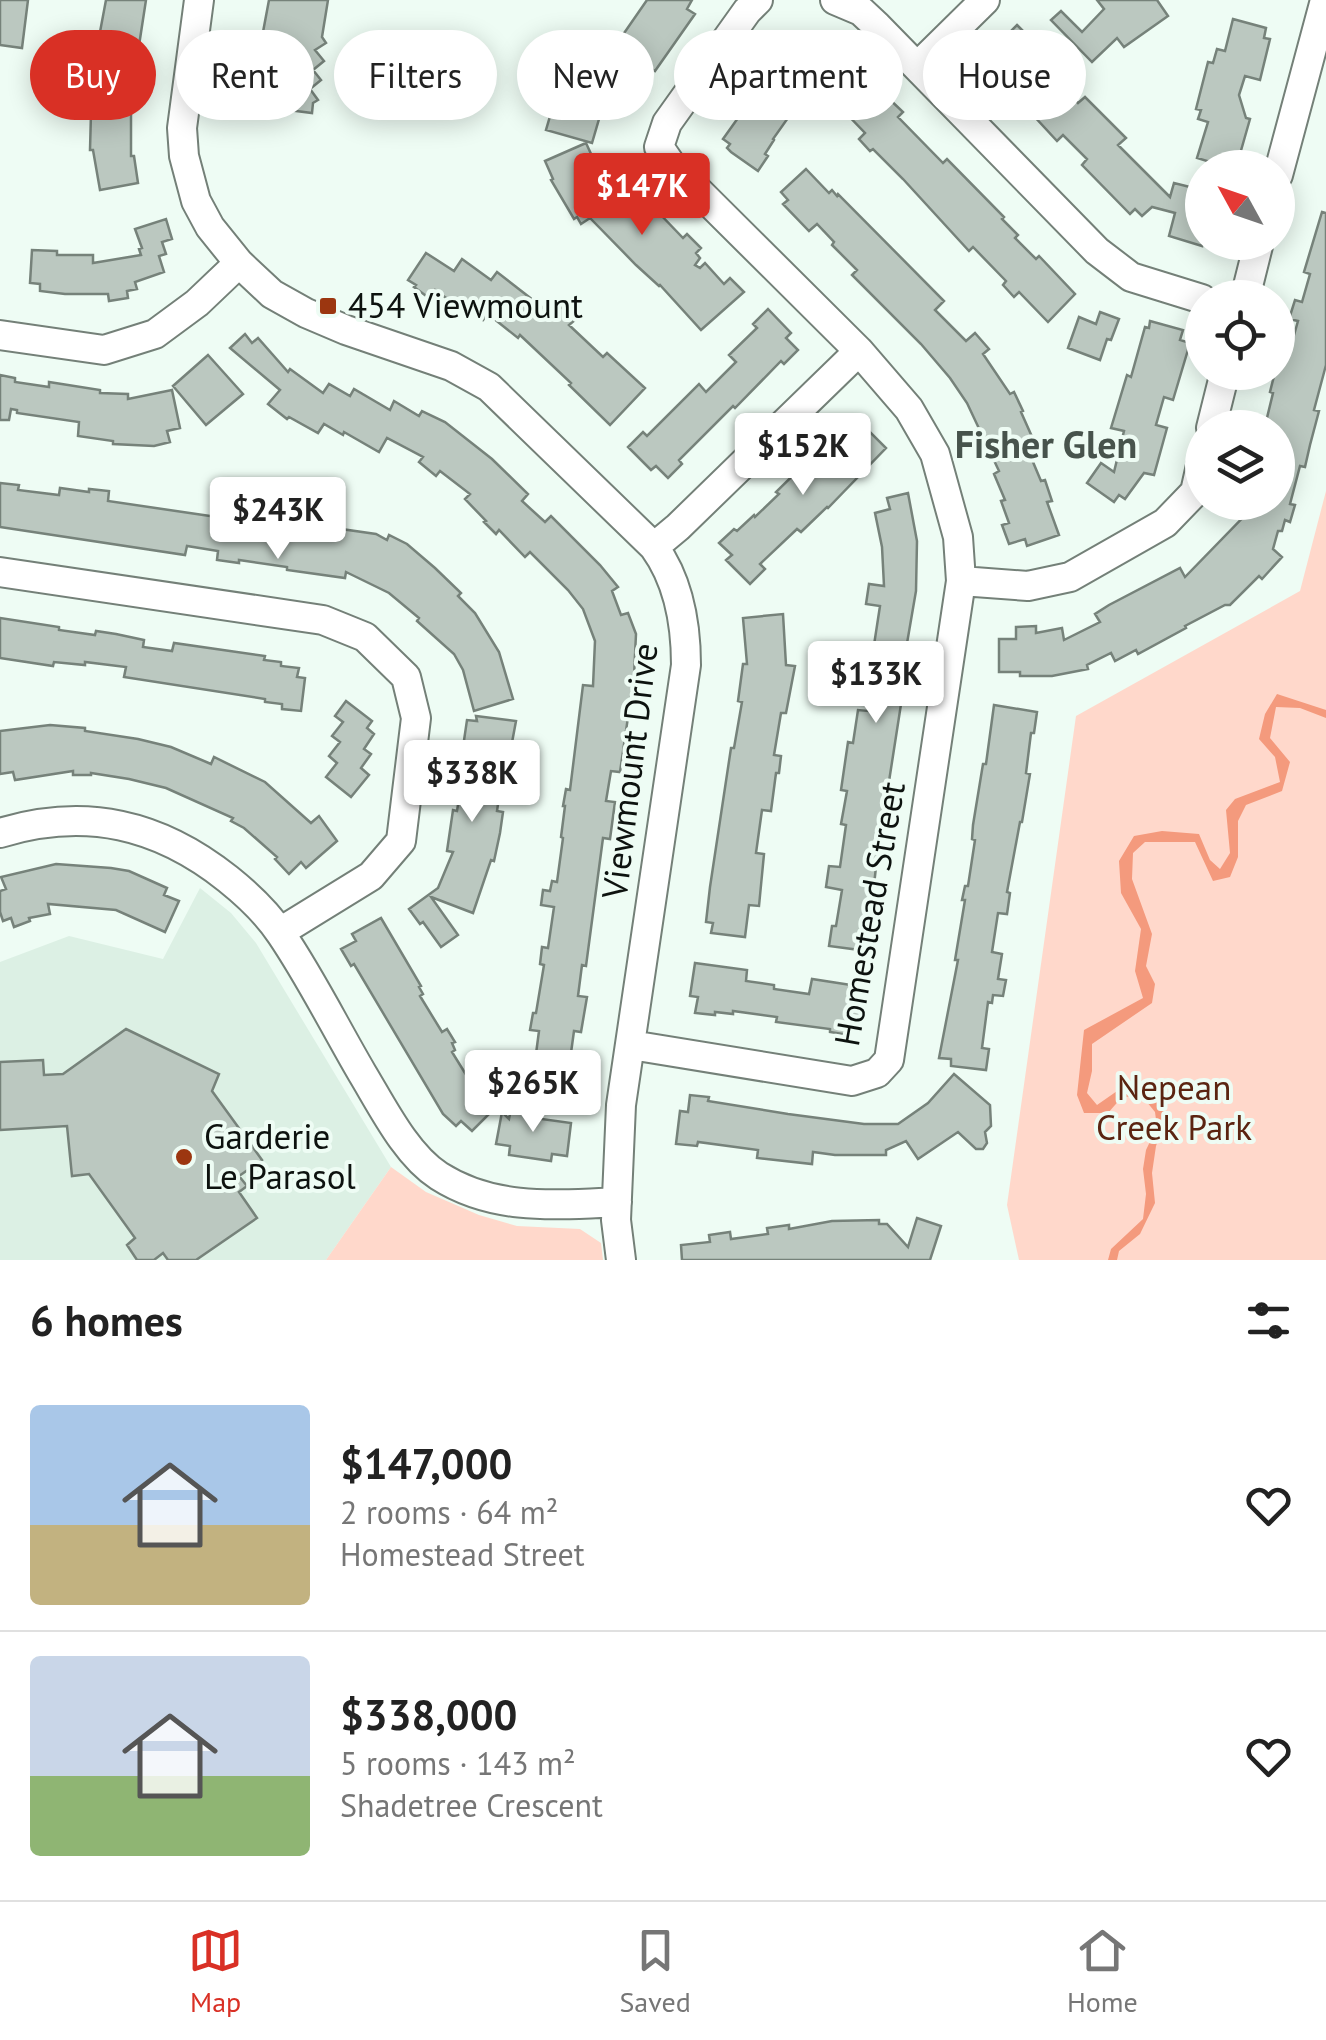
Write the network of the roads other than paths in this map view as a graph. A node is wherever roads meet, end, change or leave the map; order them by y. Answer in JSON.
{"nodes":[{"id":1,"x":199,"y":0,"type":"edge"},
{"id":2,"x":758,"y":0,"type":"edge"},
{"id":3,"x":835,"y":0,"type":"edge"},
{"id":4,"x":985,"y":0,"type":"edge"},
{"id":5,"x":1324,"y":0,"type":"edge"},
{"id":6,"x":917,"y":67,"type":"junction"},
{"id":7,"x":1285,"y":150,"type":"edge"},
{"id":8,"x":239,"y":263,"type":"junction"},
{"id":9,"x":1185,"y":293,"type":"edge"},
{"id":10,"x":0,"y":335,"type":"edge"},
{"id":11,"x":859,"y":352,"type":"junction"},
{"id":12,"x":1185,"y":501,"type":"edge"},
{"id":13,"x":654,"y":546,"type":"junction"},
{"id":14,"x":0,"y":572,"type":"edge"},
{"id":15,"x":961,"y":581,"type":"junction"},
{"id":16,"x":0,"y":832,"type":"edge"},
{"id":17,"x":280,"y":932,"type":"junction"},
{"id":18,"x":631,"y":1045,"type":"junction"},
{"id":19,"x":617,"y":1202,"type":"junction"},
{"id":20,"x":622,"y":1260,"type":"edge"}],
"edges":[{"from":1,"to":8,"type":"street","name":"Viewmount Drive"},
{"from":2,"to":11,"type":"street","name":"Homestead Street"},
{"from":3,"to":6,"type":"street"},
{"from":4,"to":6,"type":"street"},
{"from":5,"to":7,"type":"street"},
{"from":6,"to":9,"type":"street"},
{"from":8,"to":10,"type":"street"},
{"from":8,"to":13,"type":"street","name":"Viewmount Drive"},
{"from":11,"to":13,"type":"street"},
{"from":11,"to":15,"type":"street","name":"Homestead Street"},
{"from":12,"to":15,"type":"street"},
{"from":13,"to":18,"type":"street","name":"Viewmount Drive"},
{"from":14,"to":17,"type":"street"},
{"from":15,"to":18,"type":"street","name":"Homestead Street"},
{"from":16,"to":17,"type":"street"},
{"from":17,"to":19,"type":"street"},
{"from":18,"to":19,"type":"street","name":"Viewmount Drive"},
{"from":19,"to":20,"type":"street","name":"Viewmount Drive"}]}
